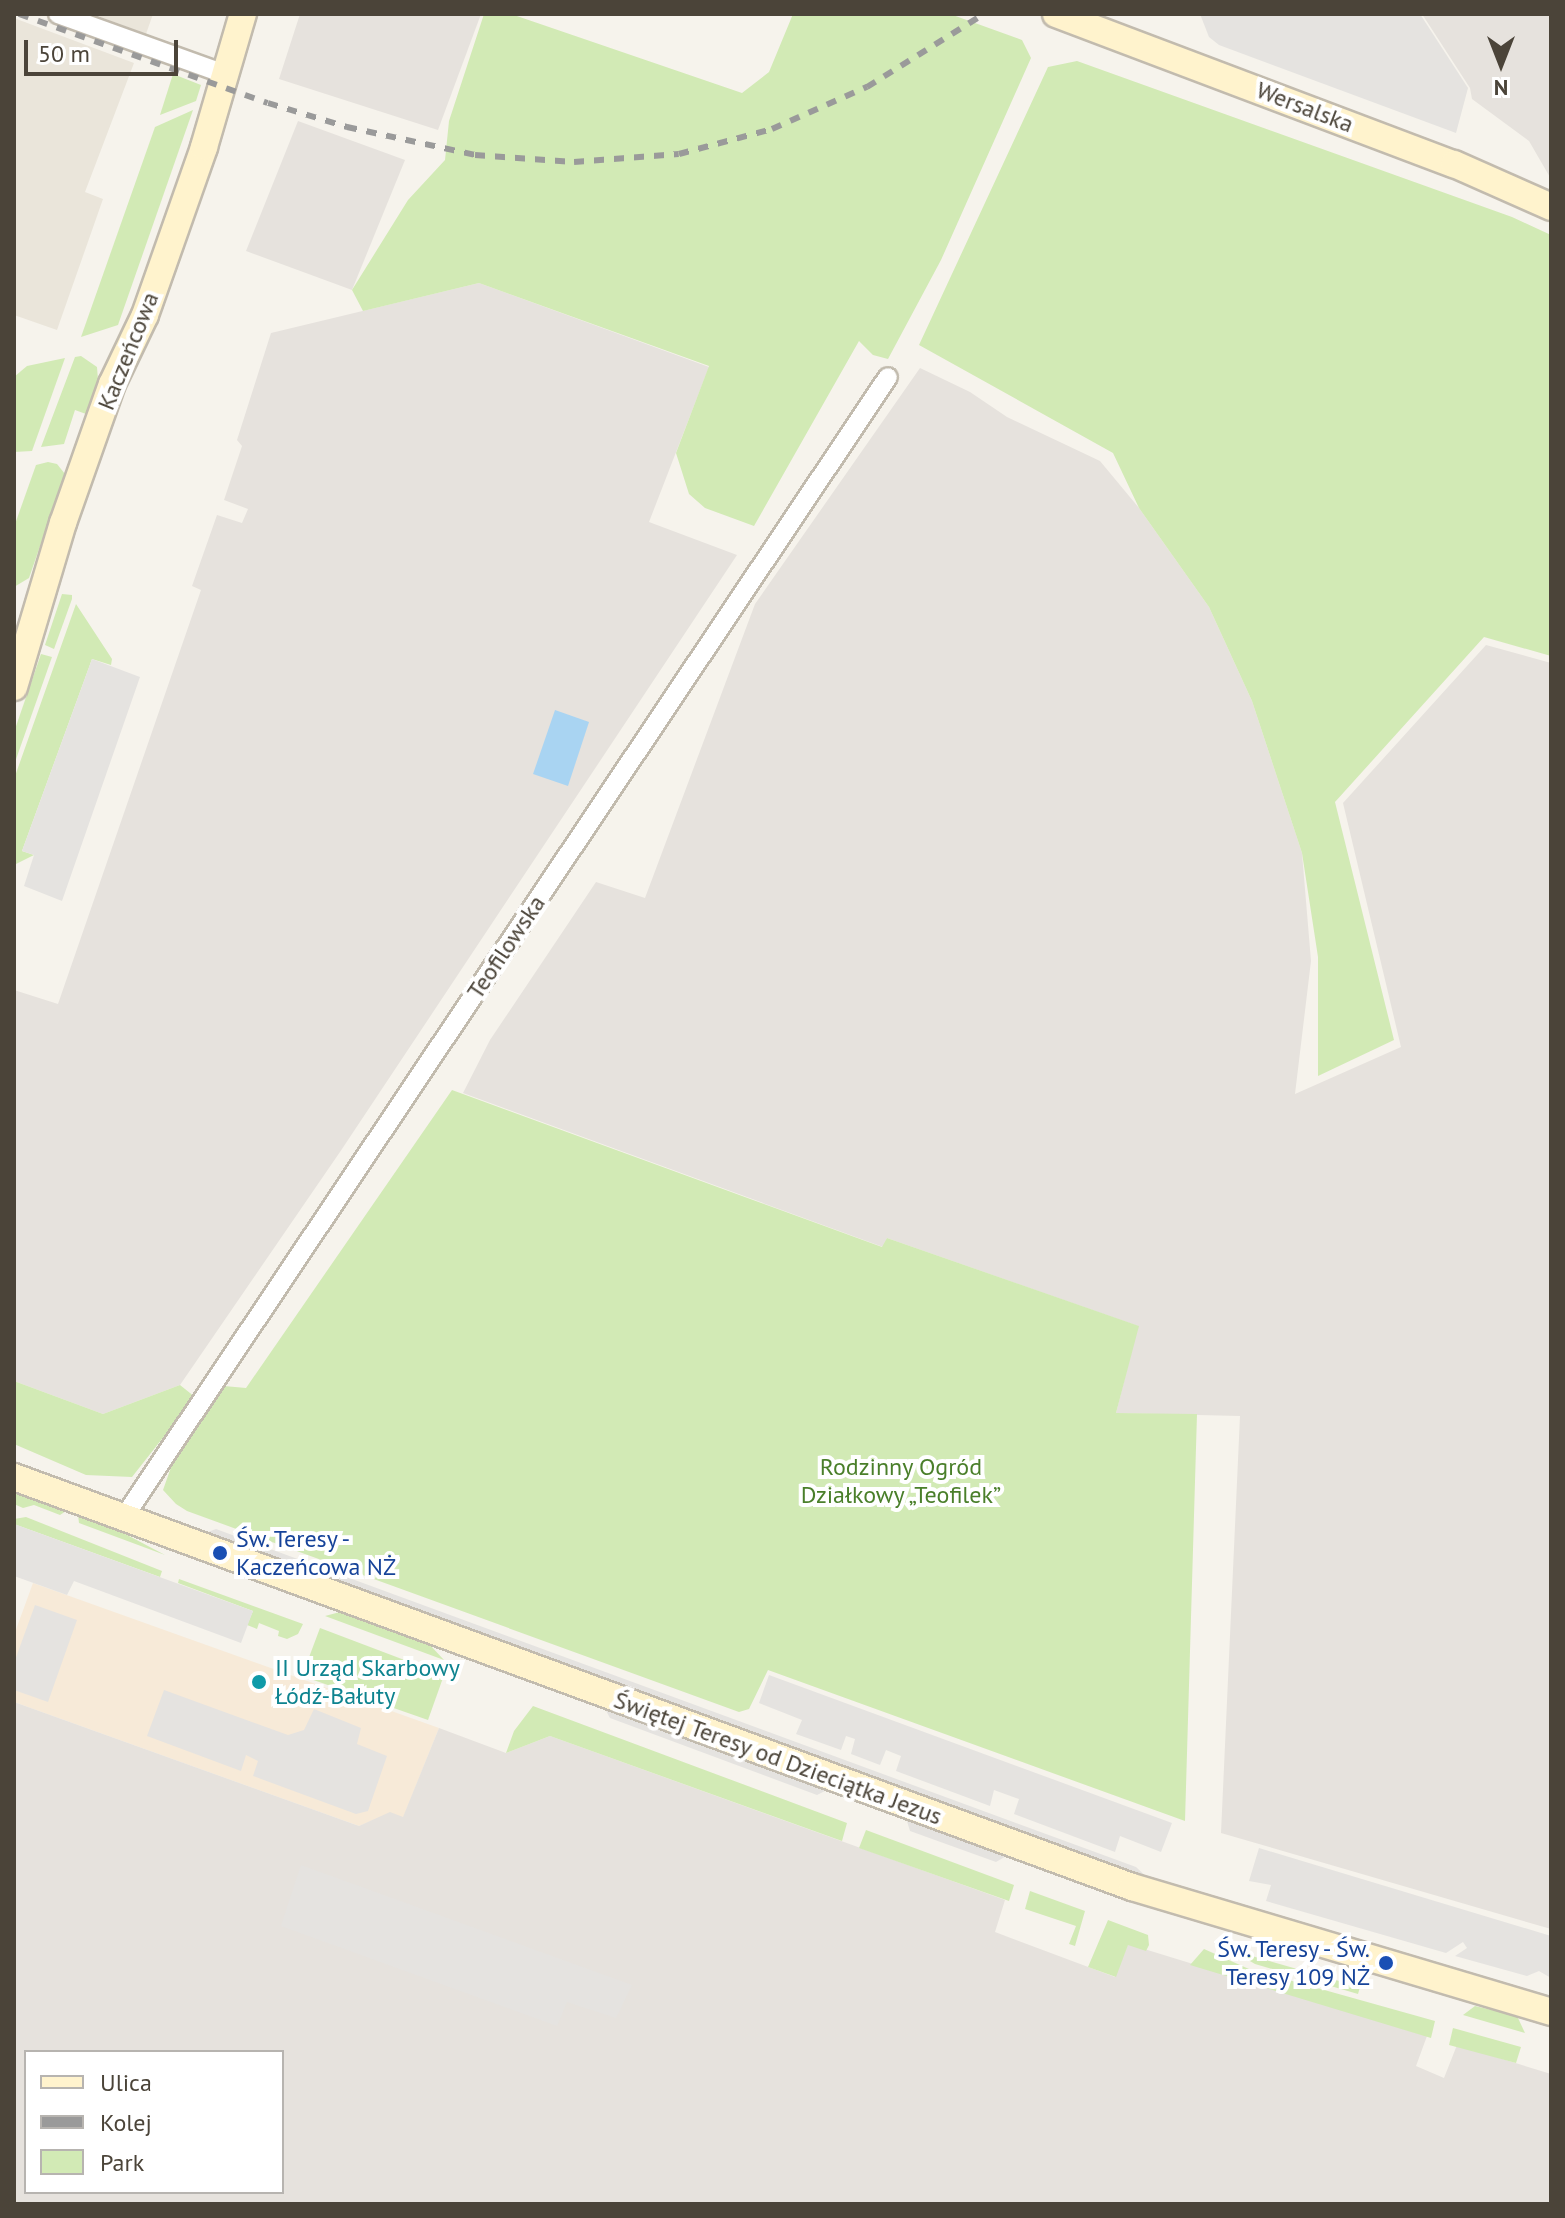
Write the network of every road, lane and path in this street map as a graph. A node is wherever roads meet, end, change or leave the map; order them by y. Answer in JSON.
{"nodes":[{"id":1,"x":58,"y":14,"type":"edge"},
{"id":2,"x":243,"y":14,"type":"edge"},
{"id":3,"x":1056,"y":14,"type":"edge"},
{"id":4,"x":225,"y":74,"type":"junction"},
{"id":5,"x":1551,"y":207,"type":"edge"},
{"id":6,"x":888,"y":377,"type":"dead end"},
{"id":7,"x":14,"y":687,"type":"edge"},
{"id":8,"x":14,"y":1477,"type":"edge"},
{"id":9,"x":124,"y":1517,"type":"junction"},
{"id":10,"x":1551,"y":2012,"type":"edge"}],
"edges":[{"from":1,"to":4,"type":"street"},
{"from":2,"to":4,"type":"street","name":"Kaczeńcowa"},
{"from":3,"to":5,"type":"street","name":"Wersalska"},
{"from":4,"to":7,"type":"street","name":"Kaczeńcowa"},
{"from":6,"to":9,"type":"street","name":"Teofilowska"},
{"from":8,"to":9,"type":"street","name":"Świętej Teresy od Dzieciątka Jezus"},
{"from":9,"to":10,"type":"street","name":"Świętej Teresy od Dzieciątka Jezus"}]}
